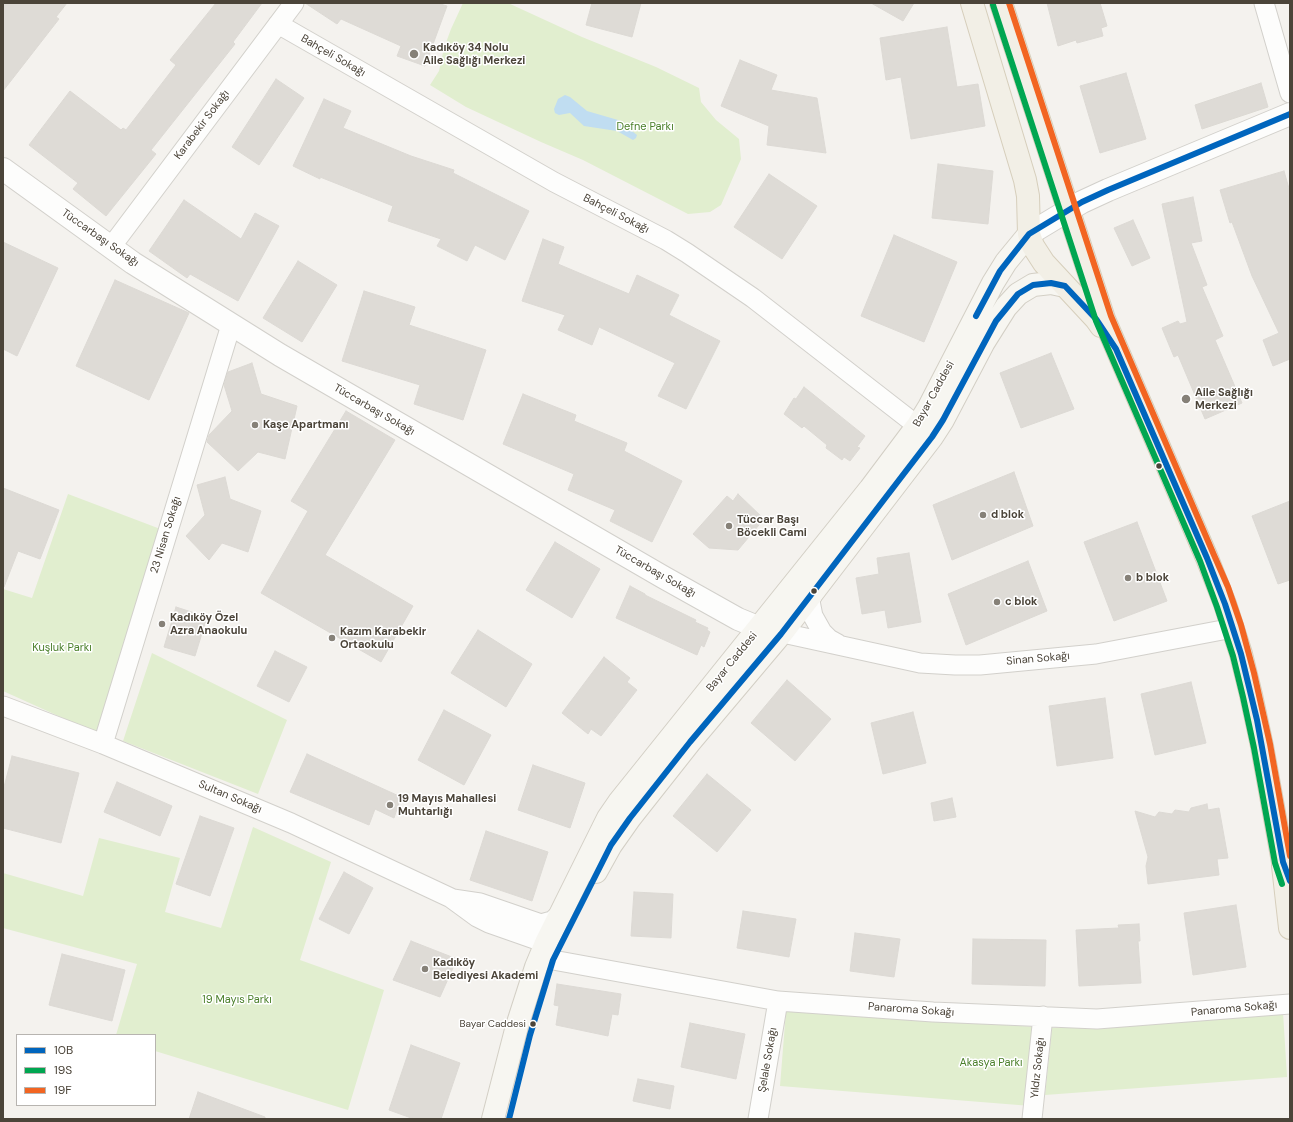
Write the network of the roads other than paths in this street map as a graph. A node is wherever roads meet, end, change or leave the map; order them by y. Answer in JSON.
{"nodes":[{"id":1,"x":294,"y":3,"type":"edge"},
{"id":2,"x":972,"y":3,"type":"edge"},
{"id":3,"x":1001,"y":3,"type":"edge"},
{"id":4,"x":1264,"y":3,"type":"edge"},
{"id":5,"x":278,"y":24,"type":"junction"},
{"id":6,"x":1290,"y":93,"type":"edge"},
{"id":7,"x":1290,"y":114,"type":"edge"},
{"id":8,"x":3,"y":169,"type":"edge"},
{"id":9,"x":1068,"y":210,"type":"junction"},
{"id":10,"x":1029,"y":234,"type":"junction"},
{"id":11,"x":111,"y":247,"type":"junction"},
{"id":12,"x":1065,"y":286,"type":"junction"},
{"id":13,"x":231,"y":325,"type":"junction"},
{"id":14,"x":1116,"y":349,"type":"junction"},
{"id":15,"x":925,"y":431,"type":"junction"},
{"id":16,"x":816,"y":588,"type":"junction"},
{"id":17,"x":760,"y":628,"type":"junction"},
{"id":18,"x":1233,"y":628,"type":"junction"},
{"id":19,"x":781,"y":634,"type":"junction"},
{"id":20,"x":843,"y":646,"type":"junction"},
{"id":21,"x":3,"y":706,"type":"edge"},
{"id":22,"x":103,"y":744,"type":"junction"},
{"id":23,"x":1286,"y":872,"type":"edge"},
{"id":24,"x":452,"y":898,"type":"junction"},
{"id":25,"x":561,"y":913,"type":"junction"},
{"id":26,"x":1290,"y":928,"type":"edge"},
{"id":27,"x":549,"y":952,"type":"junction"},
{"id":28,"x":778,"y":1001,"type":"junction"},
{"id":29,"x":1290,"y":1004,"type":"edge"},
{"id":30,"x":1043,"y":1016,"type":"junction"},
{"id":31,"x":494,"y":1119,"type":"edge"},
{"id":32,"x":509,"y":1119,"type":"edge"},
{"id":33,"x":758,"y":1119,"type":"edge"},
{"id":34,"x":1032,"y":1119,"type":"edge"}],
"edges":[{"from":1,"to":5,"type":"street","name":"Karabekir Sokağı"},
{"from":2,"to":10,"type":"main road"},
{"from":3,"to":9,"type":"main road"},
{"from":4,"to":6,"type":"street"},
{"from":5,"to":11,"type":"street","name":"Karabekir Sokağı"},
{"from":5,"to":15,"type":"street","name":"Bahçeli Sokağı"},
{"from":7,"to":9,"type":"street"},
{"from":8,"to":11,"type":"street","name":"Tüccarbaşı Sokağı"},
{"from":9,"to":10,"type":"street"},
{"from":9,"to":14,"type":"main road"},
{"from":10,"to":12,"type":"main road"},
{"from":10,"to":15,"type":"main road","name":"Bayar Caddesi"},
{"from":11,"to":13,"type":"street","name":"Tüccarbaşı Sokağı"},
{"from":12,"to":14,"type":"main road"},
{"from":12,"to":15,"type":"main road","name":"Bayar Caddesi"},
{"from":13,"to":17,"type":"street","name":"Tüccarbaşı Sokağı"},
{"from":13,"to":22,"type":"street","name":"23 Nisan Sokağı"},
{"from":14,"to":18,"type":"main road"},
{"from":15,"to":16,"type":"main road","name":"Bayar Caddesi"},
{"from":15,"to":17,"type":"main road","name":"Bayar Caddesi"},
{"from":16,"to":19,"type":"main road","name":"Bayar Caddesi"},
{"from":16,"to":20,"type":"street","name":"Sinan Sokağı"},
{"from":17,"to":19,"type":"street","name":"Sinan Sokağı"},
{"from":17,"to":25,"type":"main road","name":"Bayar Caddesi"},
{"from":18,"to":20,"type":"street","name":"Sinan Sokağı"},
{"from":18,"to":23,"type":"main road"},
{"from":19,"to":20,"type":"street","name":"Sinan Sokağı"},
{"from":19,"to":27,"type":"main road","name":"Bayar Caddesi"},
{"from":21,"to":22,"type":"street","name":"Sultan Sokağı"},
{"from":22,"to":24,"type":"street","name":"Sultan Sokağı"},
{"from":23,"to":26,"type":"main road"},
{"from":24,"to":25,"type":"street","name":"Sultan Sokağı"},
{"from":24,"to":27,"type":"street","name":"Sultan Sokağı"},
{"from":25,"to":27,"type":"main road","name":"Bayar Caddesi"},
{"from":27,"to":28,"type":"street","name":"Panaroma Sokağı"},
{"from":27,"to":31,"type":"main road","name":"Bayar Caddesi"},
{"from":27,"to":32,"type":"main road","name":"Bayar Caddesi"},
{"from":28,"to":30,"type":"street","name":"Panaroma Sokağı"},
{"from":28,"to":33,"type":"street","name":"Şelale Sokağı"},
{"from":29,"to":30,"type":"street","name":"Panaroma Sokağı"},
{"from":30,"to":34,"type":"street","name":"Yıldız Sokağı"}]}
